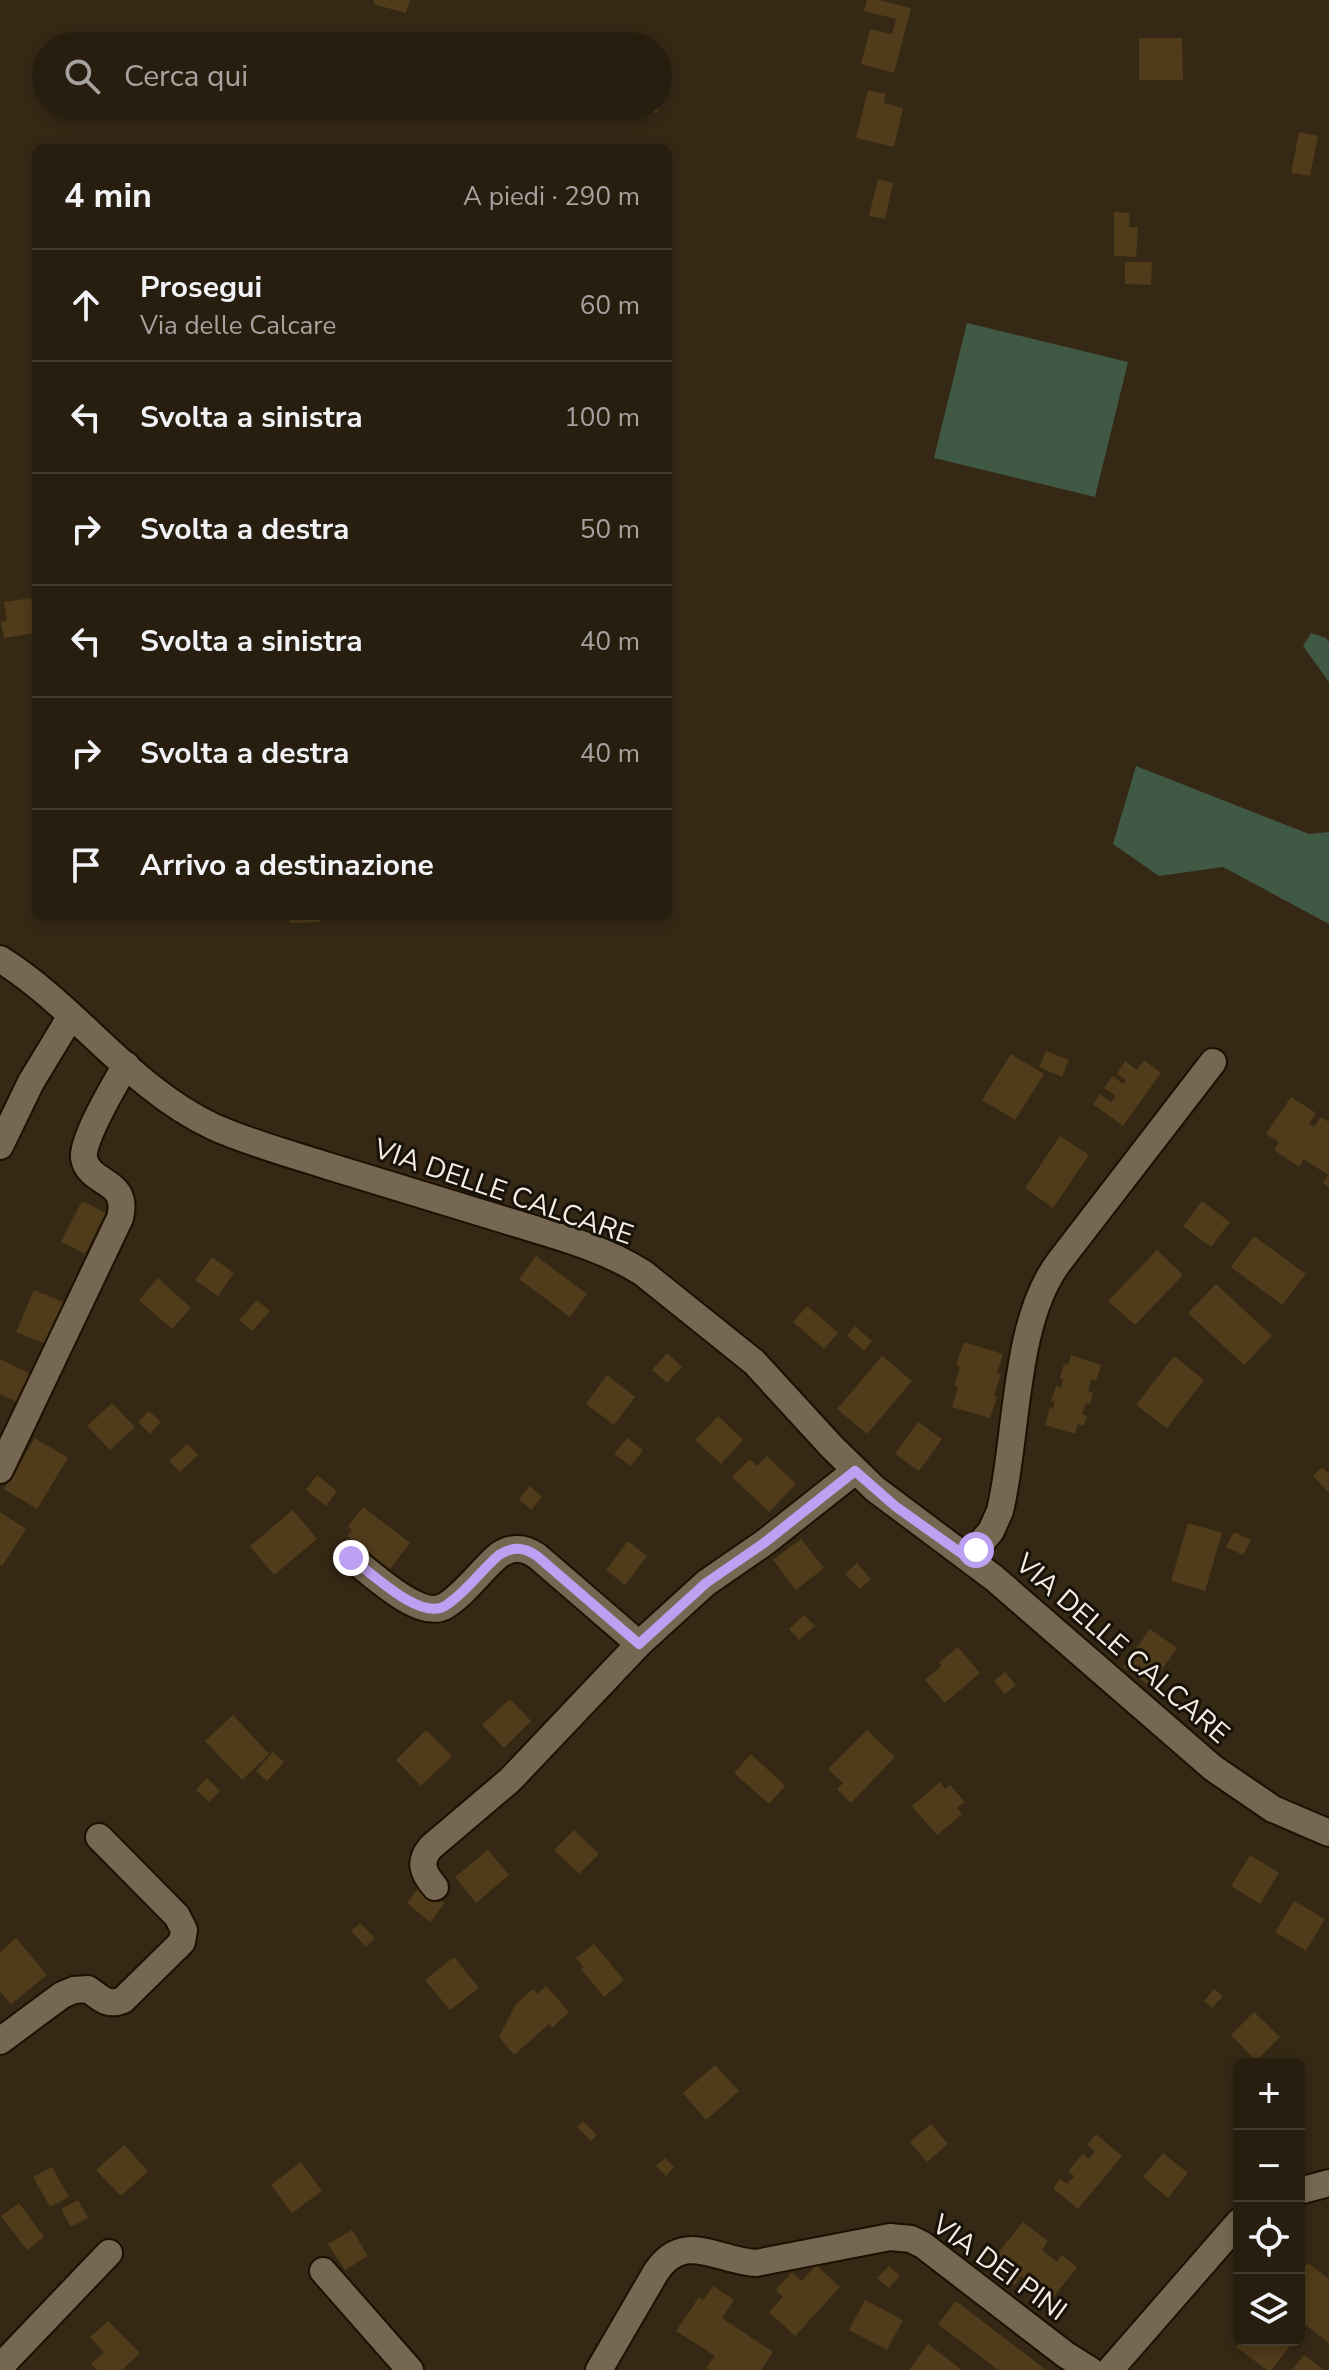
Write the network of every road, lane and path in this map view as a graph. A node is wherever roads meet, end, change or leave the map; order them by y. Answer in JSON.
{"nodes":[{"id":1,"x":0,"y":959,"type":"edge"},
{"id":2,"x":71,"y":1016,"type":"junction"},
{"id":3,"x":1213,"y":1062,"type":"dead end"},
{"id":4,"x":126,"y":1065,"type":"junction"},
{"id":5,"x":0,"y":1146,"type":"edge"},
{"id":6,"x":0,"y":1470,"type":"edge"},
{"id":7,"x":855,"y":1471,"type":"junction"},
{"id":8,"x":351,"y":1558,"type":"dead end"},
{"id":9,"x":968,"y":1558,"type":"junction"},
{"id":10,"x":639,"y":1644,"type":"junction"},
{"id":11,"x":1329,"y":1833,"type":"edge"},
{"id":12,"x":99,"y":1837,"type":"dead end"},
{"id":13,"x":435,"y":1887,"type":"dead end"},
{"id":14,"x":0,"y":2041,"type":"edge"},
{"id":15,"x":1329,"y":2183,"type":"edge"},
{"id":16,"x":1305,"y":2189,"type":"edge"},
{"id":17,"x":1233,"y":2229,"type":"edge"},
{"id":18,"x":109,"y":2253,"type":"dead end"},
{"id":19,"x":323,"y":2271,"type":"dead end"},
{"id":20,"x":0,"y":2367,"type":"edge"},
{"id":21,"x":410,"y":2370,"type":"edge"},
{"id":22,"x":599,"y":2370,"type":"edge"},
{"id":23,"x":1090,"y":2370,"type":"edge"},
{"id":24,"x":1110,"y":2370,"type":"edge"}],
"edges":[{"from":1,"to":2,"type":"street","name":"VIA DELLE CALCARE"},
{"from":2,"to":4,"type":"street","name":"VIA DELLE CALCARE"},
{"from":2,"to":5,"type":"street"},
{"from":3,"to":9,"type":"street"},
{"from":4,"to":6,"type":"street"},
{"from":4,"to":7,"type":"street","name":"VIA DELLE CALCARE"},
{"from":7,"to":9,"type":"street","name":"VIA DELLE CALCARE"},
{"from":7,"to":10,"type":"street"},
{"from":8,"to":10,"type":"street"},
{"from":9,"to":11,"type":"street","name":"VIA DELLE CALCARE"},
{"from":10,"to":13,"type":"street"},
{"from":12,"to":14,"type":"street"},
{"from":15,"to":16,"type":"street"},
{"from":17,"to":24,"type":"street"},
{"from":18,"to":20,"type":"street"},
{"from":19,"to":21,"type":"street"},
{"from":22,"to":23,"type":"street","name":"VIA DEI PINI"}]}
